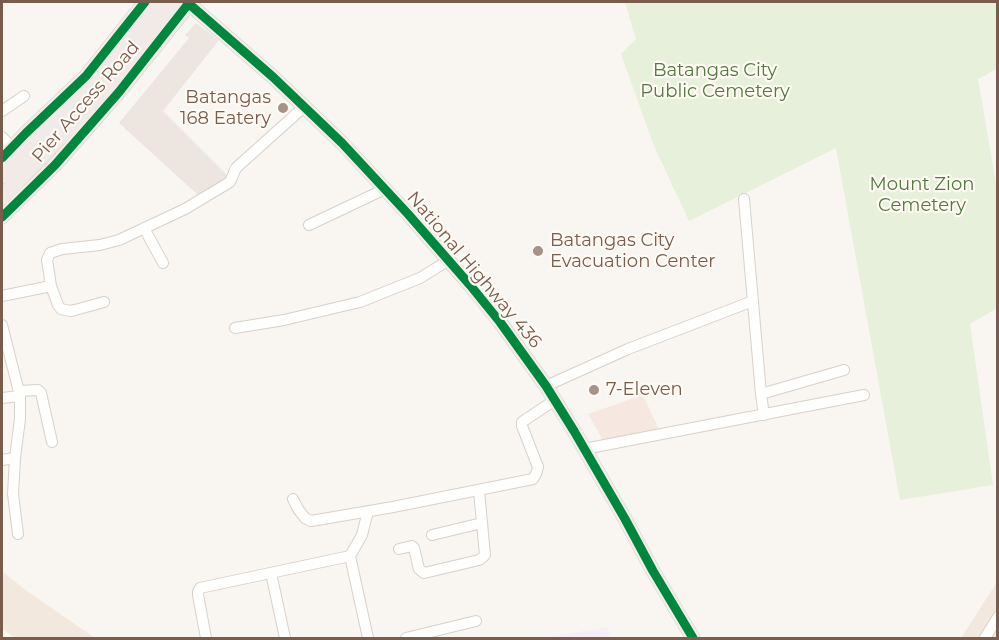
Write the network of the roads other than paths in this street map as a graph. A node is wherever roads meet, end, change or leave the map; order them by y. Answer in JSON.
{"nodes":[{"id":1,"x":145,"y":2,"type":"edge"},
{"id":2,"x":160,"y":2,"type":"edge"},
{"id":3,"x":186,"y":2,"type":"edge"},
{"id":4,"x":24,"y":96,"type":"dead end"},
{"id":5,"x":304,"y":106,"type":"junction"},
{"id":6,"x":2,"y":111,"type":"edge"},
{"id":7,"x":2,"y":137,"type":"edge"},
{"id":8,"x":12,"y":147,"type":"junction"},
{"id":9,"x":2,"y":158,"type":"edge"},
{"id":10,"x":2,"y":176,"type":"edge"},
{"id":11,"x":385,"y":189,"type":"junction"},
{"id":12,"x":2,"y":197,"type":"edge"},
{"id":13,"x":744,"y":200,"type":"dead end"},
{"id":14,"x":2,"y":218,"type":"edge"},
{"id":15,"x":309,"y":225,"type":"dead end"},
{"id":16,"x":144,"y":228,"type":"junction"},
{"id":17,"x":448,"y":260,"type":"junction"},
{"id":18,"x":163,"y":262,"type":"dead end"},
{"id":19,"x":51,"y":286,"type":"junction"},
{"id":20,"x":2,"y":296,"type":"edge"},
{"id":21,"x":753,"y":301,"type":"junction"},
{"id":22,"x":104,"y":302,"type":"dead end"},
{"id":23,"x":2,"y":325,"type":"edge"},
{"id":24,"x":235,"y":328,"type":"dead end"},
{"id":25,"x":844,"y":370,"type":"dead end"},
{"id":26,"x":546,"y":386,"type":"junction"},
{"id":27,"x":20,"y":393,"type":"junction"},
{"id":28,"x":760,"y":394,"type":"junction"},
{"id":29,"x":864,"y":396,"type":"dead end"},
{"id":30,"x":2,"y":398,"type":"edge"},
{"id":31,"x":555,"y":400,"type":"junction"},
{"id":32,"x":764,"y":416,"type":"junction"},
{"id":33,"x":52,"y":442,"type":"dead end"},
{"id":34,"x":584,"y":449,"type":"junction"},
{"id":35,"x":15,"y":458,"type":"junction"},
{"id":36,"x":2,"y":460,"type":"edge"},
{"id":37,"x":479,"y":491,"type":"junction"},
{"id":38,"x":294,"y":499,"type":"dead end"},
{"id":39,"x":368,"y":511,"type":"junction"},
{"id":40,"x":482,"y":523,"type":"junction"},
{"id":41,"x":18,"y":534,"type":"dead end"},
{"id":42,"x":432,"y":535,"type":"dead end"},
{"id":43,"x":399,"y":549,"type":"dead end"},
{"id":44,"x":350,"y":556,"type":"junction"},
{"id":45,"x":272,"y":573,"type":"junction"},
{"id":46,"x":998,"y":617,"type":"edge"},
{"id":47,"x":476,"y":621,"type":"dead end"},
{"id":48,"x":458,"y":627,"type":"junction"},
{"id":49,"x":206,"y":639,"type":"edge"},
{"id":50,"x":285,"y":639,"type":"edge"},
{"id":51,"x":368,"y":639,"type":"edge"},
{"id":52,"x":406,"y":639,"type":"edge"},
{"id":53,"x":460,"y":639,"type":"edge"},
{"id":54,"x":693,"y":639,"type":"edge"},
{"id":55,"x":985,"y":639,"type":"edge"}],
"edges":[{"from":1,"to":8,"type":"main road","name":"Pier Access Road"},
{"from":2,"to":10,"type":"highway"},
{"from":3,"to":5,"type":"main road","name":"National Highway 436"},
{"from":3,"to":12,"type":"highway"},
{"from":3,"to":14,"type":"main road","name":"Pier Access Road"},
{"from":4,"to":6,"type":"street"},
{"from":5,"to":11,"type":"main road","name":"National Highway 436"},
{"from":5,"to":16,"type":"street"},
{"from":7,"to":8,"type":"street"},
{"from":8,"to":9,"type":"main road","name":"Pier Access Road"},
{"from":11,"to":15,"type":"street"},
{"from":11,"to":17,"type":"main road","name":"National Highway 436"},
{"from":13,"to":21,"type":"street"},
{"from":16,"to":18,"type":"street"},
{"from":16,"to":19,"type":"street"},
{"from":17,"to":24,"type":"street"},
{"from":17,"to":26,"type":"main road","name":"National Highway 436"},
{"from":19,"to":20,"type":"street"},
{"from":19,"to":22,"type":"street"},
{"from":21,"to":26,"type":"street"},
{"from":21,"to":28,"type":"street"},
{"from":23,"to":27,"type":"street"},
{"from":25,"to":28,"type":"street"},
{"from":26,"to":31,"type":"main road","name":"National Highway 436"},
{"from":27,"to":30,"type":"street"},
{"from":27,"to":33,"type":"street"},
{"from":27,"to":35,"type":"street"},
{"from":28,"to":32,"type":"street"},
{"from":29,"to":32,"type":"street"},
{"from":31,"to":34,"type":"main road","name":"National Highway 436"},
{"from":31,"to":37,"type":"street"},
{"from":32,"to":34,"type":"street"},
{"from":34,"to":54,"type":"main road","name":"National Highway 436"},
{"from":35,"to":36,"type":"street"},
{"from":35,"to":41,"type":"street"},
{"from":37,"to":39,"type":"street"},
{"from":37,"to":40,"type":"street"},
{"from":38,"to":39,"type":"street"},
{"from":39,"to":44,"type":"street"},
{"from":40,"to":42,"type":"street"},
{"from":40,"to":43,"type":"street"},
{"from":44,"to":45,"type":"street"},
{"from":44,"to":51,"type":"street"},
{"from":45,"to":49,"type":"street"},
{"from":45,"to":50,"type":"street"},
{"from":46,"to":55,"type":"street"},
{"from":47,"to":48,"type":"street"},
{"from":48,"to":52,"type":"street"},
{"from":48,"to":53,"type":"street"}]}
